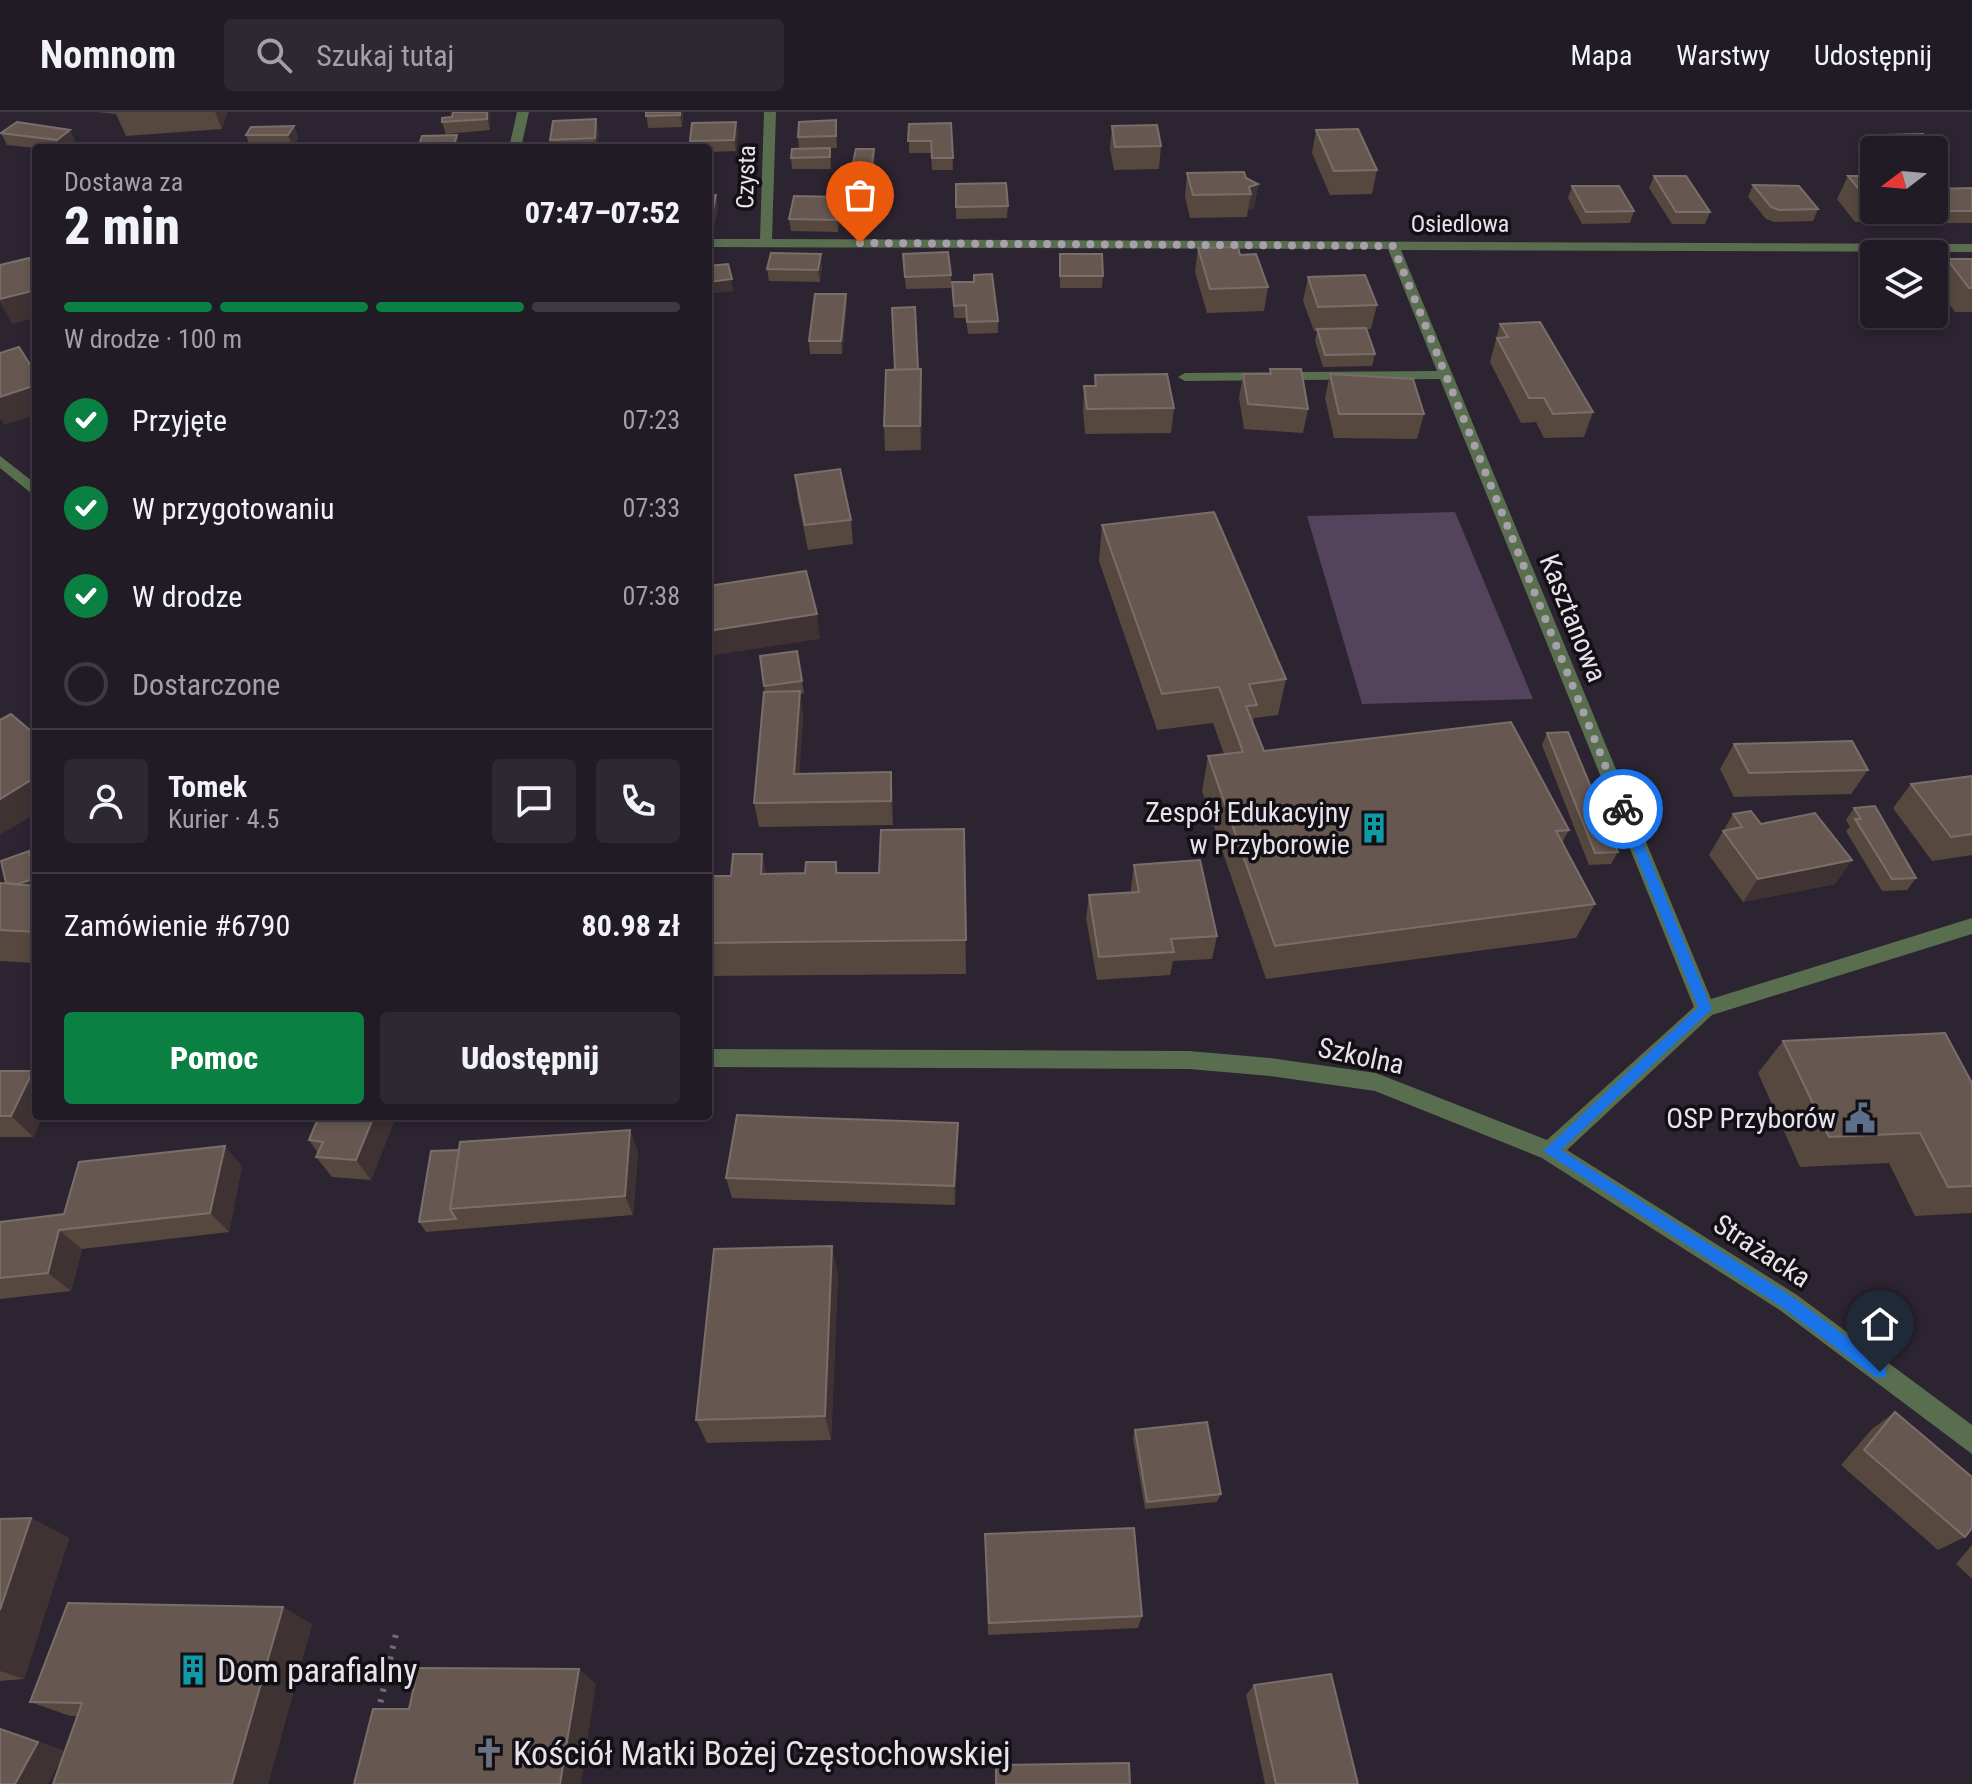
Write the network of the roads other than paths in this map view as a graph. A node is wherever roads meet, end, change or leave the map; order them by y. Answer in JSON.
{"nodes":[{"id":1,"x":523,"y":112,"type":"edge"},
{"id":2,"x":770,"y":112,"type":"edge"},
{"id":3,"x":516,"y":144,"type":"edge"},
{"id":4,"x":766,"y":242,"type":"junction"},
{"id":5,"x":712,"y":243,"type":"edge"},
{"id":6,"x":1393,"y":246,"type":"junction"},
{"id":7,"x":1972,"y":248,"type":"edge"},
{"id":8,"x":1446,"y":375,"type":"junction"},
{"id":9,"x":1185,"y":377,"type":"dead end"},
{"id":10,"x":0,"y":460,"type":"edge"},
{"id":11,"x":32,"y":488,"type":"edge"},
{"id":12,"x":1972,"y":926,"type":"edge"},
{"id":13,"x":1705,"y":1009,"type":"junction"},
{"id":14,"x":712,"y":1058,"type":"edge"},
{"id":15,"x":1550,"y":1151,"type":"junction"},
{"id":16,"x":1972,"y":1441,"type":"edge"}],
"edges":[{"from":1,"to":3,"type":"street"},
{"from":2,"to":4,"type":"street","name":"Czysta"},
{"from":4,"to":5,"type":"street","name":"Osiedlowa"},
{"from":4,"to":6,"type":"street","name":"Osiedlowa"},
{"from":6,"to":7,"type":"street","name":"Osiedlowa"},
{"from":6,"to":8,"type":"street","name":"Kasztanowa"},
{"from":8,"to":9,"type":"street"},
{"from":8,"to":13,"type":"street","name":"Kasztanowa"},
{"from":10,"to":11,"type":"street"},
{"from":12,"to":13,"type":"street"},
{"from":13,"to":15,"type":"street"},
{"from":14,"to":15,"type":"street","name":"Szkolna"},
{"from":15,"to":16,"type":"street","name":"Strażacka"}]}
